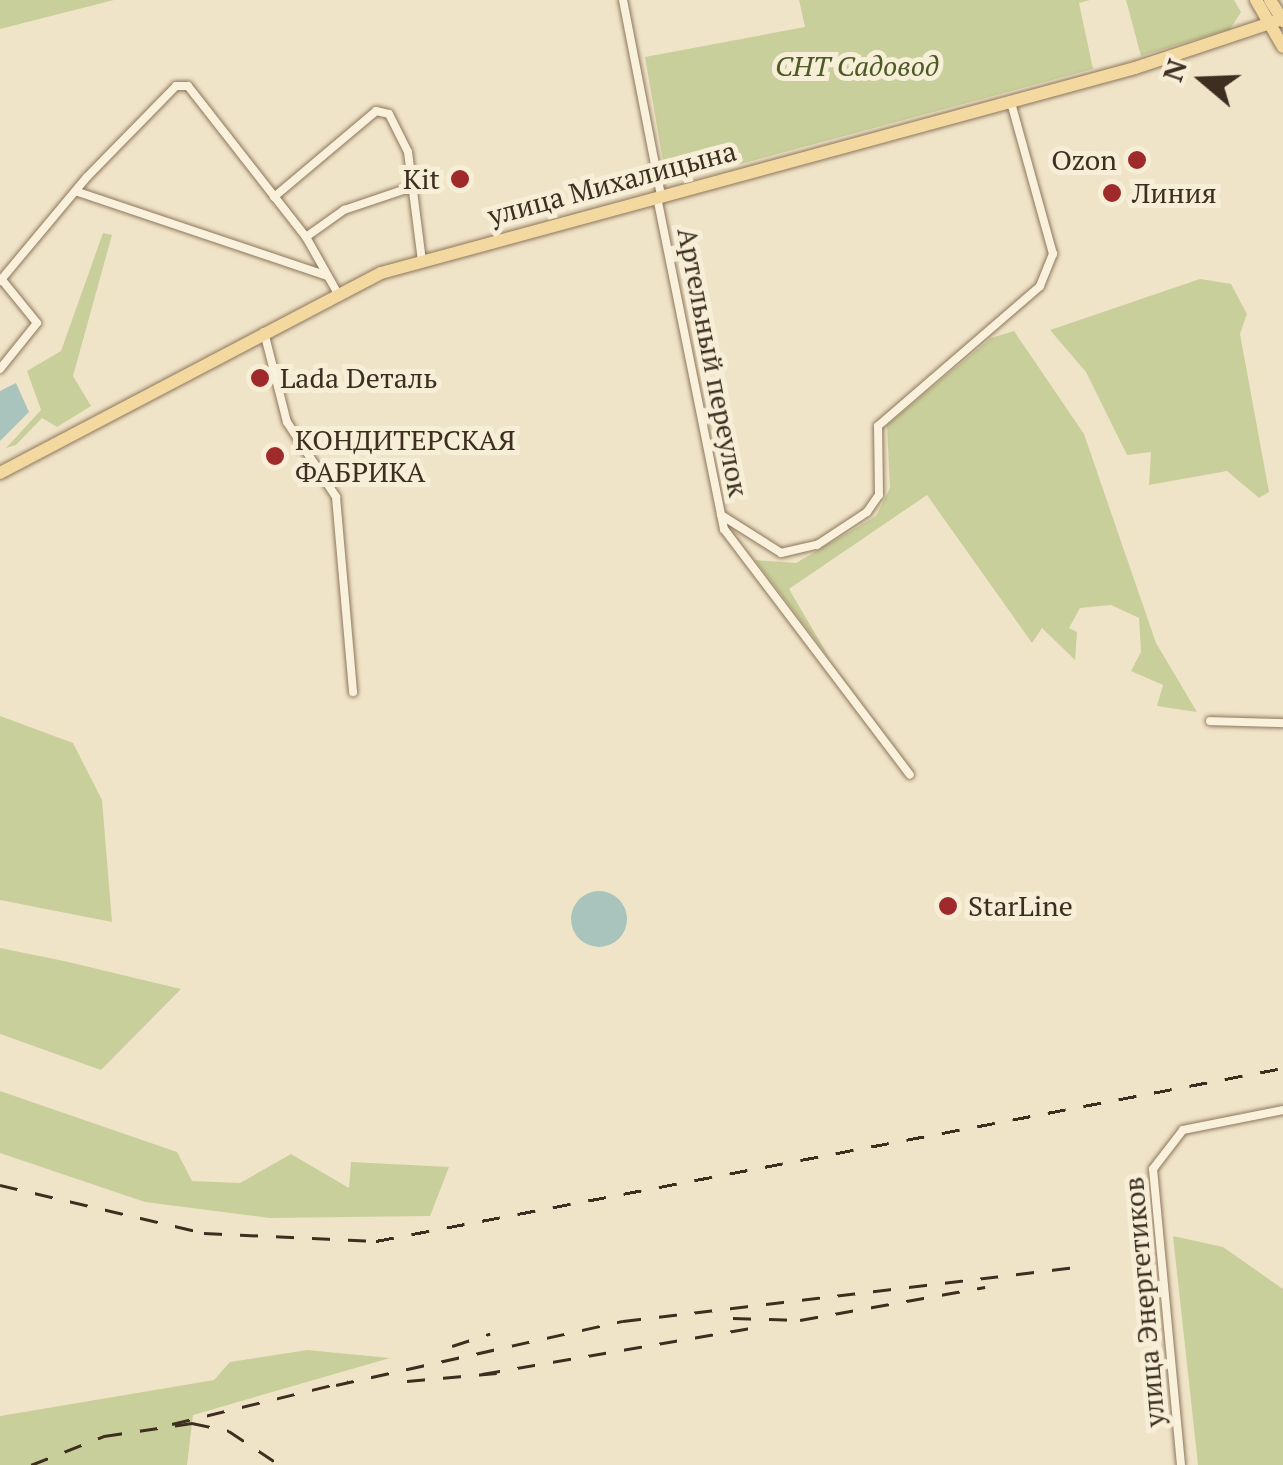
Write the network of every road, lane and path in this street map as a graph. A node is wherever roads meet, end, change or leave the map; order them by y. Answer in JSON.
{"nodes":[{"id":1,"x":624,"y":0,"type":"edge"},
{"id":2,"x":1256,"y":0,"type":"edge"},
{"id":3,"x":1270,"y":0,"type":"edge"},
{"id":4,"x":1278,"y":22,"type":"edge"},
{"id":5,"x":1283,"y":47,"type":"edge"},
{"id":6,"x":1010,"y":104,"type":"junction"},
{"id":7,"x":409,"y":188,"type":"junction"},
{"id":8,"x":78,"y":192,"type":"junction"},
{"id":9,"x":659,"y":196,"type":"junction"},
{"id":10,"x":274,"y":197,"type":"junction"},
{"id":11,"x":306,"y":237,"type":"junction"},
{"id":12,"x":422,"y":260,"type":"junction"},
{"id":13,"x":327,"y":276,"type":"junction"},
{"id":14,"x":1,"y":281,"type":"edge"},
{"id":15,"x":337,"y":292,"type":"junction"},
{"id":16,"x":264,"y":332,"type":"junction"},
{"id":17,"x":0,"y":369,"type":"edge"},
{"id":18,"x":0,"y":473,"type":"edge"},
{"id":19,"x":722,"y":515,"type":"junction"},
{"id":20,"x":352,"y":692,"type":"dead end"},
{"id":21,"x":1210,"y":721,"type":"dead end"},
{"id":22,"x":1283,"y":723,"type":"edge"},
{"id":23,"x":910,"y":774,"type":"dead end"},
{"id":24,"x":1283,"y":1110,"type":"edge"},
{"id":25,"x":1182,"y":1465,"type":"edge"}],
"edges":[{"from":1,"to":9,"type":"street","name":"Артельный переулок"},
{"from":2,"to":4,"type":"main road"},
{"from":3,"to":4,"type":"main road"},
{"from":4,"to":5,"type":"main road"},
{"from":4,"to":6,"type":"main road","name":"улица Михалицына"},
{"from":6,"to":9,"type":"main road","name":"улица Михалицына"},
{"from":6,"to":19,"type":"street"},
{"from":7,"to":10,"type":"street"},
{"from":7,"to":11,"type":"street"},
{"from":7,"to":12,"type":"street"},
{"from":8,"to":10,"type":"street"},
{"from":8,"to":13,"type":"street"},
{"from":8,"to":14,"type":"street"},
{"from":9,"to":12,"type":"main road","name":"улица Михалицына"},
{"from":9,"to":19,"type":"street","name":"Артельный переулок"},
{"from":10,"to":11,"type":"street"},
{"from":11,"to":13,"type":"street"},
{"from":12,"to":15,"type":"main road","name":"улица Михалицына"},
{"from":13,"to":15,"type":"street"},
{"from":14,"to":17,"type":"street"},
{"from":15,"to":16,"type":"main road","name":"улица Михалицына"},
{"from":16,"to":18,"type":"main road","name":"улица Михалицына"},
{"from":16,"to":20,"type":"street"},
{"from":19,"to":23,"type":"street","name":"Артельный переулок"},
{"from":21,"to":22,"type":"street"},
{"from":24,"to":25,"type":"street","name":"улица Энергетиков"}]}
